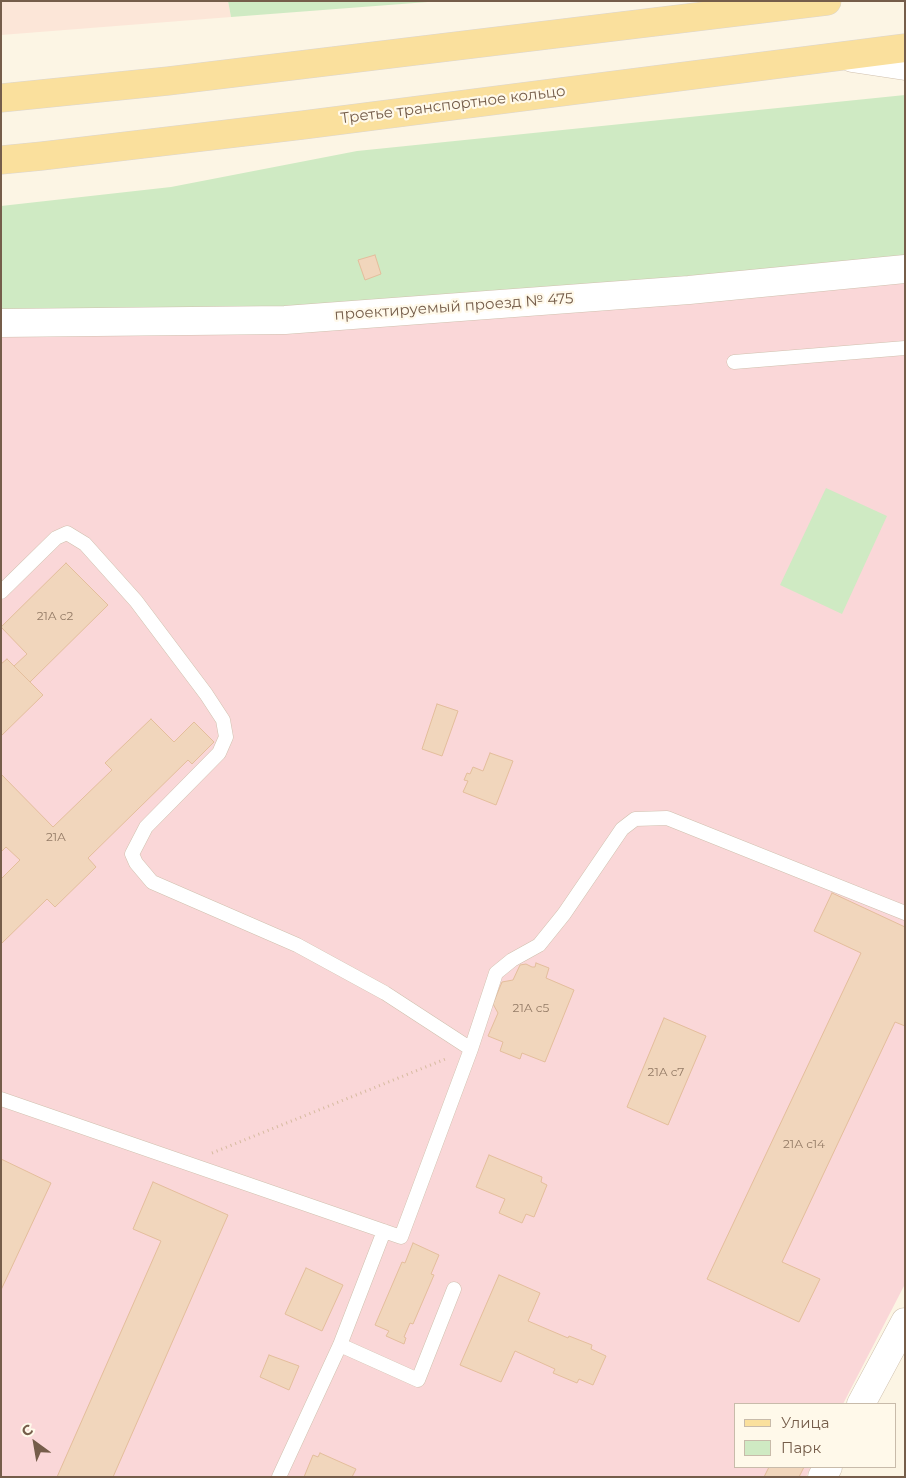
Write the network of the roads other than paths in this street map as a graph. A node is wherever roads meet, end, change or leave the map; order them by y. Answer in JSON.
{"nodes":[{"id":1,"x":828,"y":1,"type":"edge"},
{"id":2,"x":905,"y":48,"type":"edge"},
{"id":3,"x":836,"y":56,"type":"junction"},
{"id":4,"x":905,"y":66,"type":"edge"},
{"id":5,"x":1,"y":98,"type":"edge"},
{"id":6,"x":1,"y":160,"type":"edge"},
{"id":7,"x":905,"y":269,"type":"edge"},
{"id":8,"x":1,"y":323,"type":"edge"},
{"id":9,"x":905,"y":348,"type":"edge"},
{"id":10,"x":734,"y":362,"type":"dead end"},
{"id":11,"x":1,"y":592,"type":"edge"},
{"id":12,"x":905,"y":913,"type":"edge"},
{"id":13,"x":471,"y":1048,"type":"junction"},
{"id":14,"x":1,"y":1099,"type":"edge"},
{"id":15,"x":384,"y":1231,"type":"junction"},
{"id":16,"x":454,"y":1288,"type":"dead end"},
{"id":17,"x":905,"y":1322,"type":"edge"},
{"id":18,"x":340,"y":1345,"type":"junction"},
{"id":19,"x":862,"y":1403,"type":"edge"},
{"id":20,"x":279,"y":1477,"type":"edge"}],
"edges":[{"from":1,"to":5,"type":"main road"},
{"from":2,"to":3,"type":"main road","name":"Третье транспортное кольцо"},
{"from":3,"to":4,"type":"street"},
{"from":3,"to":6,"type":"main road","name":"Третье транспортное кольцо"},
{"from":7,"to":8,"type":"street","name":"проектируемый проезд № 475"},
{"from":9,"to":10,"type":"lane"},
{"from":11,"to":13,"type":"lane"},
{"from":12,"to":13,"type":"lane"},
{"from":13,"to":15,"type":"lane"},
{"from":14,"to":15,"type":"lane"},
{"from":15,"to":18,"type":"lane"},
{"from":16,"to":18,"type":"lane"},
{"from":17,"to":19,"type":"street"},
{"from":18,"to":20,"type":"lane"}]}
